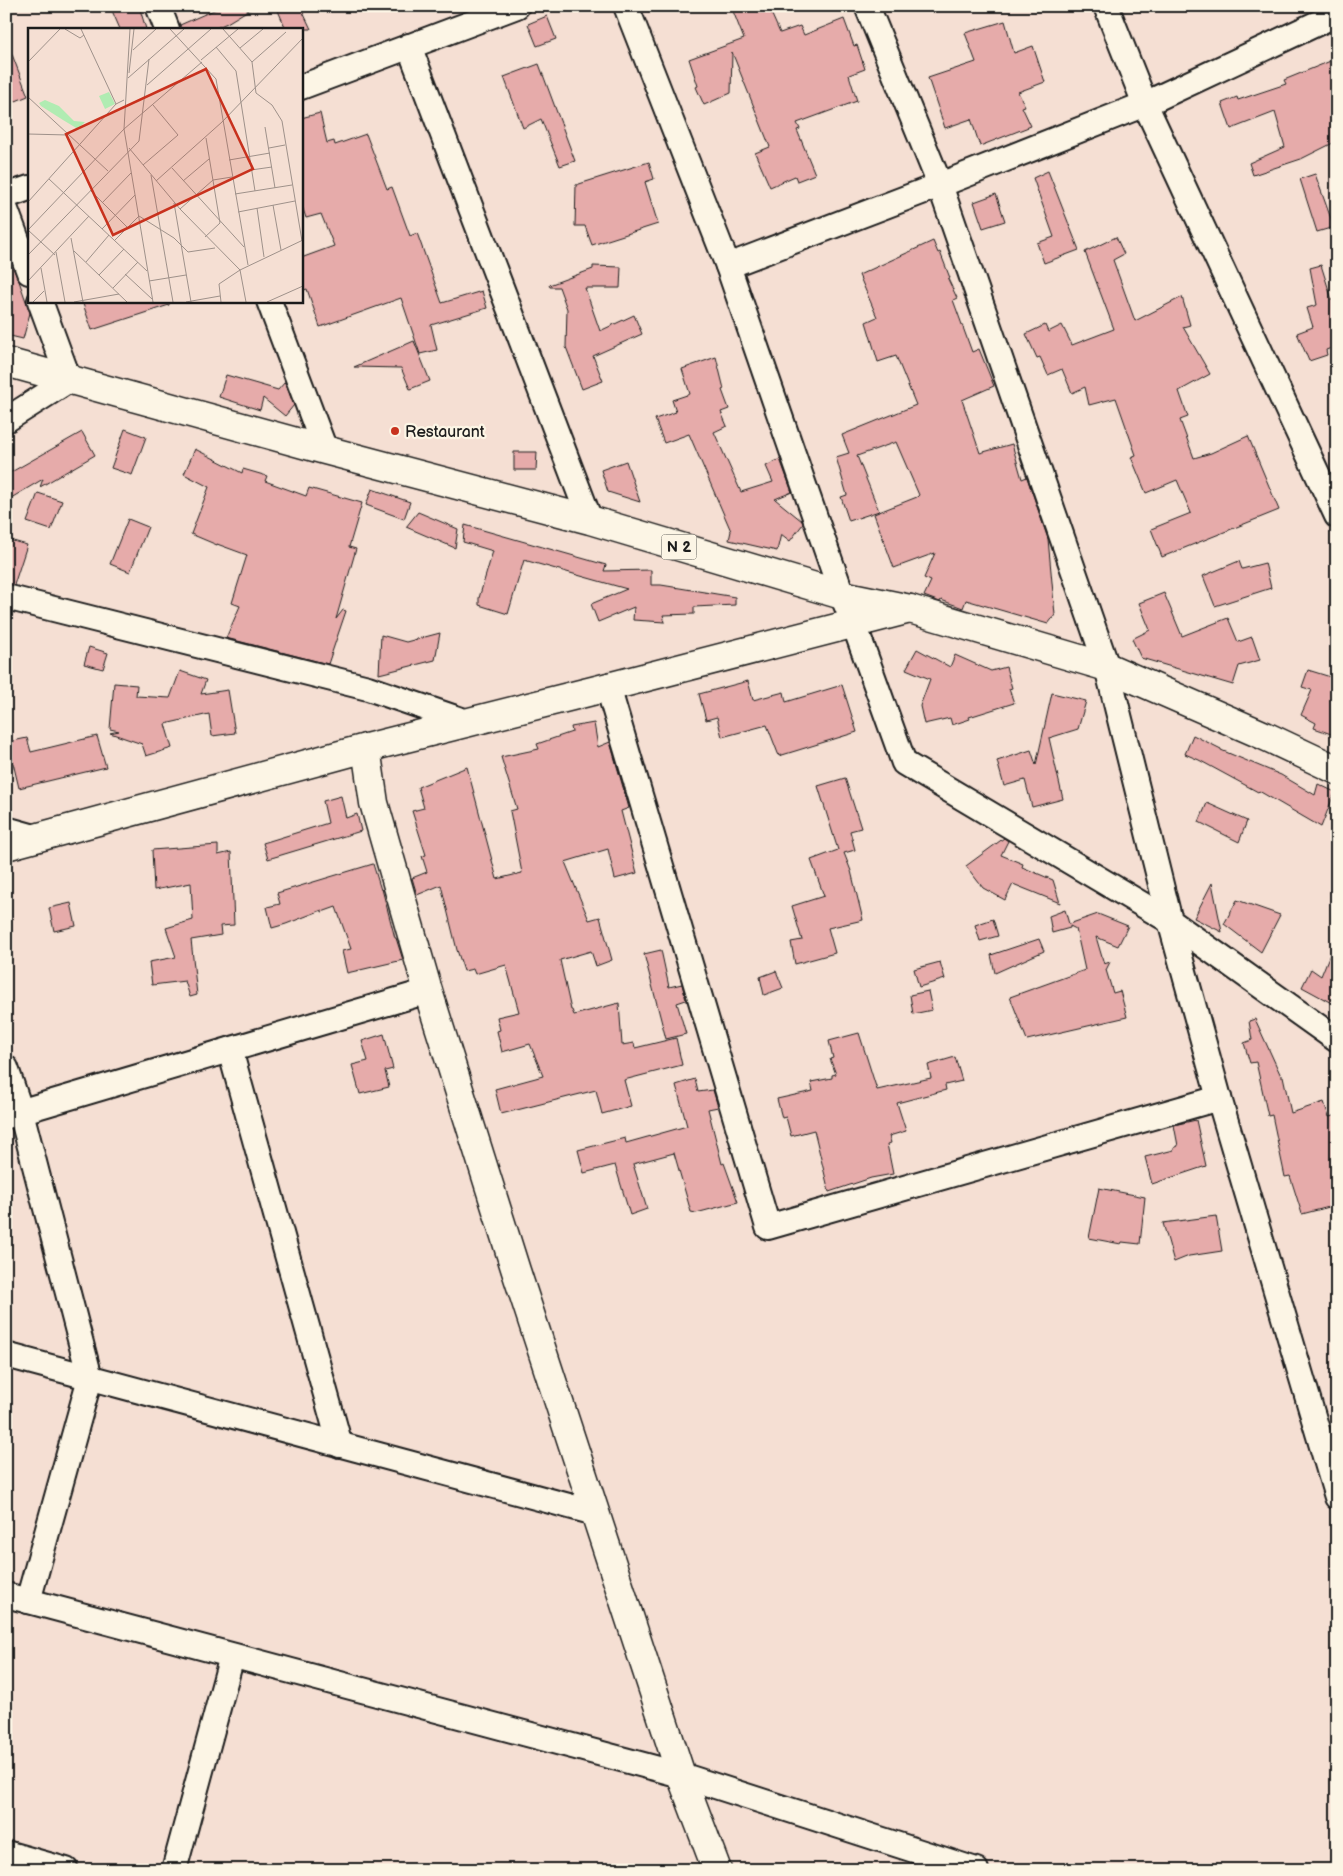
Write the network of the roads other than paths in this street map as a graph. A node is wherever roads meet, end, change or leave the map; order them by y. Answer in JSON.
{"nodes":[{"id":1,"x":158,"y":6,"type":"edge"},
{"id":2,"x":517,"y":6,"type":"edge"},
{"id":3,"x":626,"y":6,"type":"edge"},
{"id":4,"x":867,"y":6,"type":"edge"},
{"id":5,"x":1106,"y":6,"type":"edge"},
{"id":6,"x":1329,"y":14,"type":"edge"},
{"id":7,"x":167,"y":28,"type":"edge"},
{"id":8,"x":409,"y":46,"type":"junction"},
{"id":9,"x":302,"y":87,"type":"edge"},
{"id":10,"x":1145,"y":104,"type":"junction"},
{"id":11,"x":940,"y":186,"type":"junction"},
{"id":12,"x":28,"y":188,"type":"edge"},
{"id":13,"x":6,"y":196,"type":"edge"},
{"id":14,"x":6,"y":210,"type":"edge"},
{"id":15,"x":728,"y":266,"type":"junction"},
{"id":16,"x":28,"y":269,"type":"edge"},
{"id":17,"x":40,"y":302,"type":"edge"},
{"id":18,"x":269,"y":302,"type":"edge"},
{"id":19,"x":6,"y":362,"type":"edge"},
{"id":20,"x":69,"y":380,"type":"junction"},
{"id":21,"x":6,"y":420,"type":"edge"},
{"id":22,"x":325,"y":450,"type":"junction"},
{"id":23,"x":1337,"y":516,"type":"edge"},
{"id":24,"x":590,"y":520,"type":"junction"},
{"id":25,"x":842,"y":595,"type":"junction"},
{"id":26,"x":6,"y":597,"type":"edge"},
{"id":27,"x":910,"y":609,"type":"junction"},
{"id":28,"x":854,"y":624,"type":"junction"},
{"id":29,"x":1108,"y":667,"type":"junction"},
{"id":30,"x":608,"y":687,"type":"junction"},
{"id":31,"x":470,"y":723,"type":"junction"},
{"id":32,"x":366,"y":748,"type":"junction"},
{"id":33,"x":1337,"y":770,"type":"edge"},
{"id":34,"x":6,"y":829,"type":"edge"},
{"id":35,"x":38,"y":838,"type":"junction"},
{"id":36,"x":6,"y":846,"type":"edge"},
{"id":37,"x":1170,"y":921,"type":"junction"},
{"id":38,"x":428,"y":991,"type":"junction"},
{"id":39,"x":1337,"y":1040,"type":"edge"},
{"id":40,"x":230,"y":1050,"type":"junction"},
{"id":41,"x":6,"y":1068,"type":"edge"},
{"id":42,"x":1220,"y":1098,"type":"junction"},
{"id":43,"x":14,"y":1114,"type":"edge"},
{"id":44,"x":6,"y":1355,"type":"edge"},
{"id":45,"x":90,"y":1378,"type":"junction"},
{"id":46,"x":340,"y":1445,"type":"junction"},
{"id":47,"x":1337,"y":1497,"type":"edge"},
{"id":48,"x":595,"y":1513,"type":"junction"},
{"id":49,"x":17,"y":1598,"type":"edge"},
{"id":50,"x":232,"y":1656,"type":"junction"},
{"id":51,"x":681,"y":1775,"type":"junction"},
{"id":52,"x":6,"y":1853,"type":"edge"},
{"id":53,"x":66,"y":1870,"type":"edge"},
{"id":54,"x":174,"y":1870,"type":"edge"},
{"id":55,"x":717,"y":1870,"type":"edge"},
{"id":56,"x":976,"y":1870,"type":"edge"}],
"edges":[{"from":1,"to":7,"type":"street"},
{"from":2,"to":8,"type":"street"},
{"from":3,"to":15,"type":"street"},
{"from":4,"to":11,"type":"street"},
{"from":5,"to":10,"type":"street"},
{"from":6,"to":10,"type":"street"},
{"from":8,"to":9,"type":"street"},
{"from":8,"to":24,"type":"street"},
{"from":10,"to":11,"type":"street"},
{"from":10,"to":23,"type":"street"},
{"from":11,"to":15,"type":"street"},
{"from":11,"to":29,"type":"street"},
{"from":12,"to":13,"type":"street"},
{"from":14,"to":16,"type":"street"},
{"from":15,"to":25,"type":"street"},
{"from":17,"to":20,"type":"street"},
{"from":18,"to":22,"type":"street"},
{"from":19,"to":20,"type":"street","number":"N 2"},
{"from":20,"to":21,"type":"street"},
{"from":20,"to":22,"type":"street","number":"N 2"},
{"from":22,"to":24,"type":"street","number":"N 2"},
{"from":24,"to":25,"type":"street","number":"N 2"},
{"from":25,"to":27,"type":"street","number":"N 2"},
{"from":25,"to":28,"type":"street"},
{"from":26,"to":31,"type":"street"},
{"from":27,"to":28,"type":"street"},
{"from":27,"to":29,"type":"street","number":"N 2"},
{"from":28,"to":30,"type":"street"},
{"from":28,"to":37,"type":"street"},
{"from":29,"to":33,"type":"street","number":"N 2"},
{"from":29,"to":37,"type":"street"},
{"from":30,"to":31,"type":"street"},
{"from":30,"to":42,"type":"street"},
{"from":31,"to":32,"type":"street"},
{"from":32,"to":35,"type":"street"},
{"from":32,"to":38,"type":"street"},
{"from":34,"to":35,"type":"street"},
{"from":35,"to":36,"type":"street"},
{"from":37,"to":39,"type":"street"},
{"from":37,"to":42,"type":"street"},
{"from":38,"to":40,"type":"street"},
{"from":38,"to":48,"type":"street"},
{"from":40,"to":43,"type":"street"},
{"from":40,"to":46,"type":"street"},
{"from":41,"to":43,"type":"street"},
{"from":42,"to":47,"type":"street"},
{"from":43,"to":45,"type":"street"},
{"from":44,"to":45,"type":"street"},
{"from":45,"to":46,"type":"street"},
{"from":45,"to":49,"type":"street"},
{"from":46,"to":48,"type":"street"},
{"from":48,"to":51,"type":"street"},
{"from":49,"to":50,"type":"street"},
{"from":50,"to":51,"type":"street"},
{"from":50,"to":54,"type":"street"},
{"from":51,"to":55,"type":"street"},
{"from":51,"to":56,"type":"street"},
{"from":52,"to":53,"type":"street"}]}
